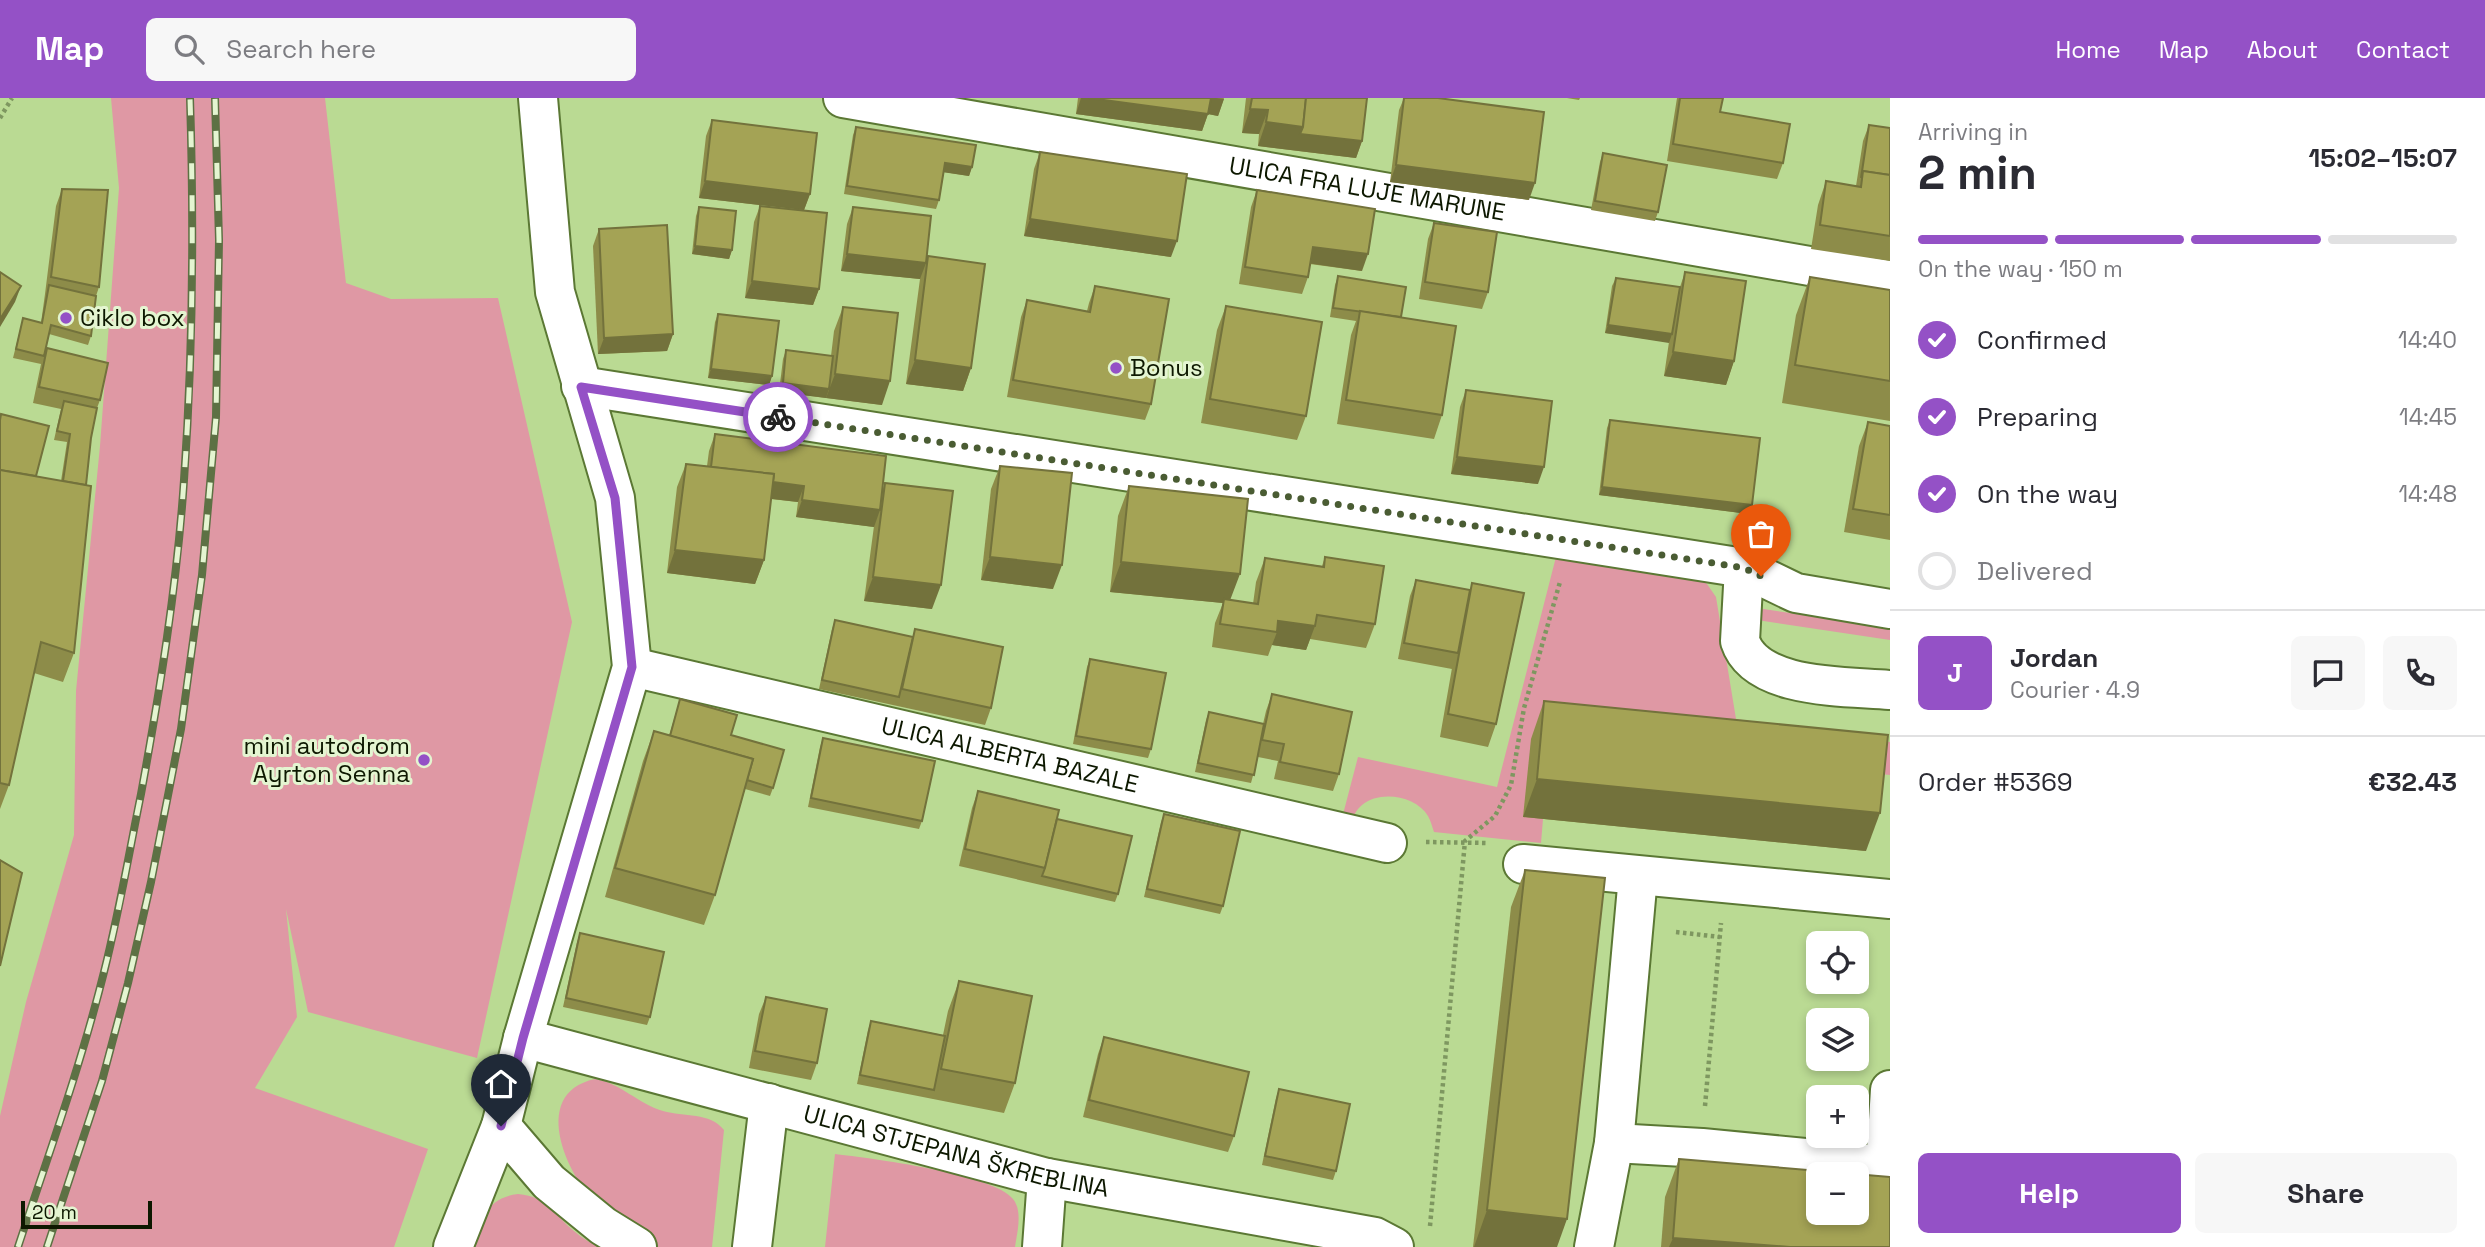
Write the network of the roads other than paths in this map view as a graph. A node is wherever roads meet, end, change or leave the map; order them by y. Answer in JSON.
{"nodes":[{"id":1,"x":538,"y":98,"type":"edge"},
{"id":2,"x":843,"y":98,"type":"edge"},
{"id":3,"x":1890,"y":280,"type":"edge"},
{"id":4,"x":581,"y":387,"type":"junction"},
{"id":5,"x":1744,"y":568,"type":"junction"},
{"id":6,"x":1890,"y":609,"type":"edge"},
{"id":7,"x":632,"y":667,"type":"junction"},
{"id":8,"x":1890,"y":690,"type":"edge"},
{"id":9,"x":1387,"y":843,"type":"road end"},
{"id":10,"x":1523,"y":864,"type":"road end"},
{"id":11,"x":1637,"y":876,"type":"junction"},
{"id":12,"x":1890,"y":899,"type":"edge"},
{"id":13,"x":523,"y":1038,"type":"junction"},
{"id":14,"x":1890,"y":1090,"type":"edge"},
{"id":15,"x":769,"y":1103,"type":"junction"},
{"id":16,"x":501,"y":1126,"type":"junction"},
{"id":17,"x":1614,"y":1143,"type":"junction"},
{"id":18,"x":1887,"y":1166,"type":"edge"},
{"id":19,"x":1048,"y":1178,"type":"junction"},
{"id":20,"x":1410,"y":1242,"type":"edge"},
{"id":21,"x":453,"y":1247,"type":"edge"},
{"id":22,"x":637,"y":1247,"type":"edge"},
{"id":23,"x":752,"y":1247,"type":"edge"},
{"id":24,"x":1042,"y":1247,"type":"edge"},
{"id":25,"x":1594,"y":1247,"type":"edge"}],
"edges":[{"from":1,"to":4,"type":"street"},
{"from":2,"to":3,"type":"street","name":"ULICA FRA LUJE MARUNE"},
{"from":4,"to":5,"type":"street"},
{"from":4,"to":7,"type":"street"},
{"from":5,"to":6,"type":"street"},
{"from":5,"to":8,"type":"street"},
{"from":7,"to":9,"type":"street","name":"ULICA ALBERTA BAZALE"},
{"from":7,"to":13,"type":"street"},
{"from":10,"to":11,"type":"street"},
{"from":11,"to":12,"type":"street"},
{"from":11,"to":17,"type":"street"},
{"from":13,"to":15,"type":"street","name":"ULICA STJEPANA ŠKREBLINA"},
{"from":13,"to":16,"type":"street"},
{"from":14,"to":18,"type":"street"},
{"from":15,"to":19,"type":"street","name":"ULICA STJEPANA ŠKREBLINA"},
{"from":15,"to":23,"type":"street"},
{"from":16,"to":21,"type":"street"},
{"from":16,"to":22,"type":"street"},
{"from":17,"to":18,"type":"street"},
{"from":17,"to":25,"type":"street"},
{"from":19,"to":20,"type":"street","name":"ULICA STJEPANA ŠKREBLINA"},
{"from":19,"to":24,"type":"street"}]}
